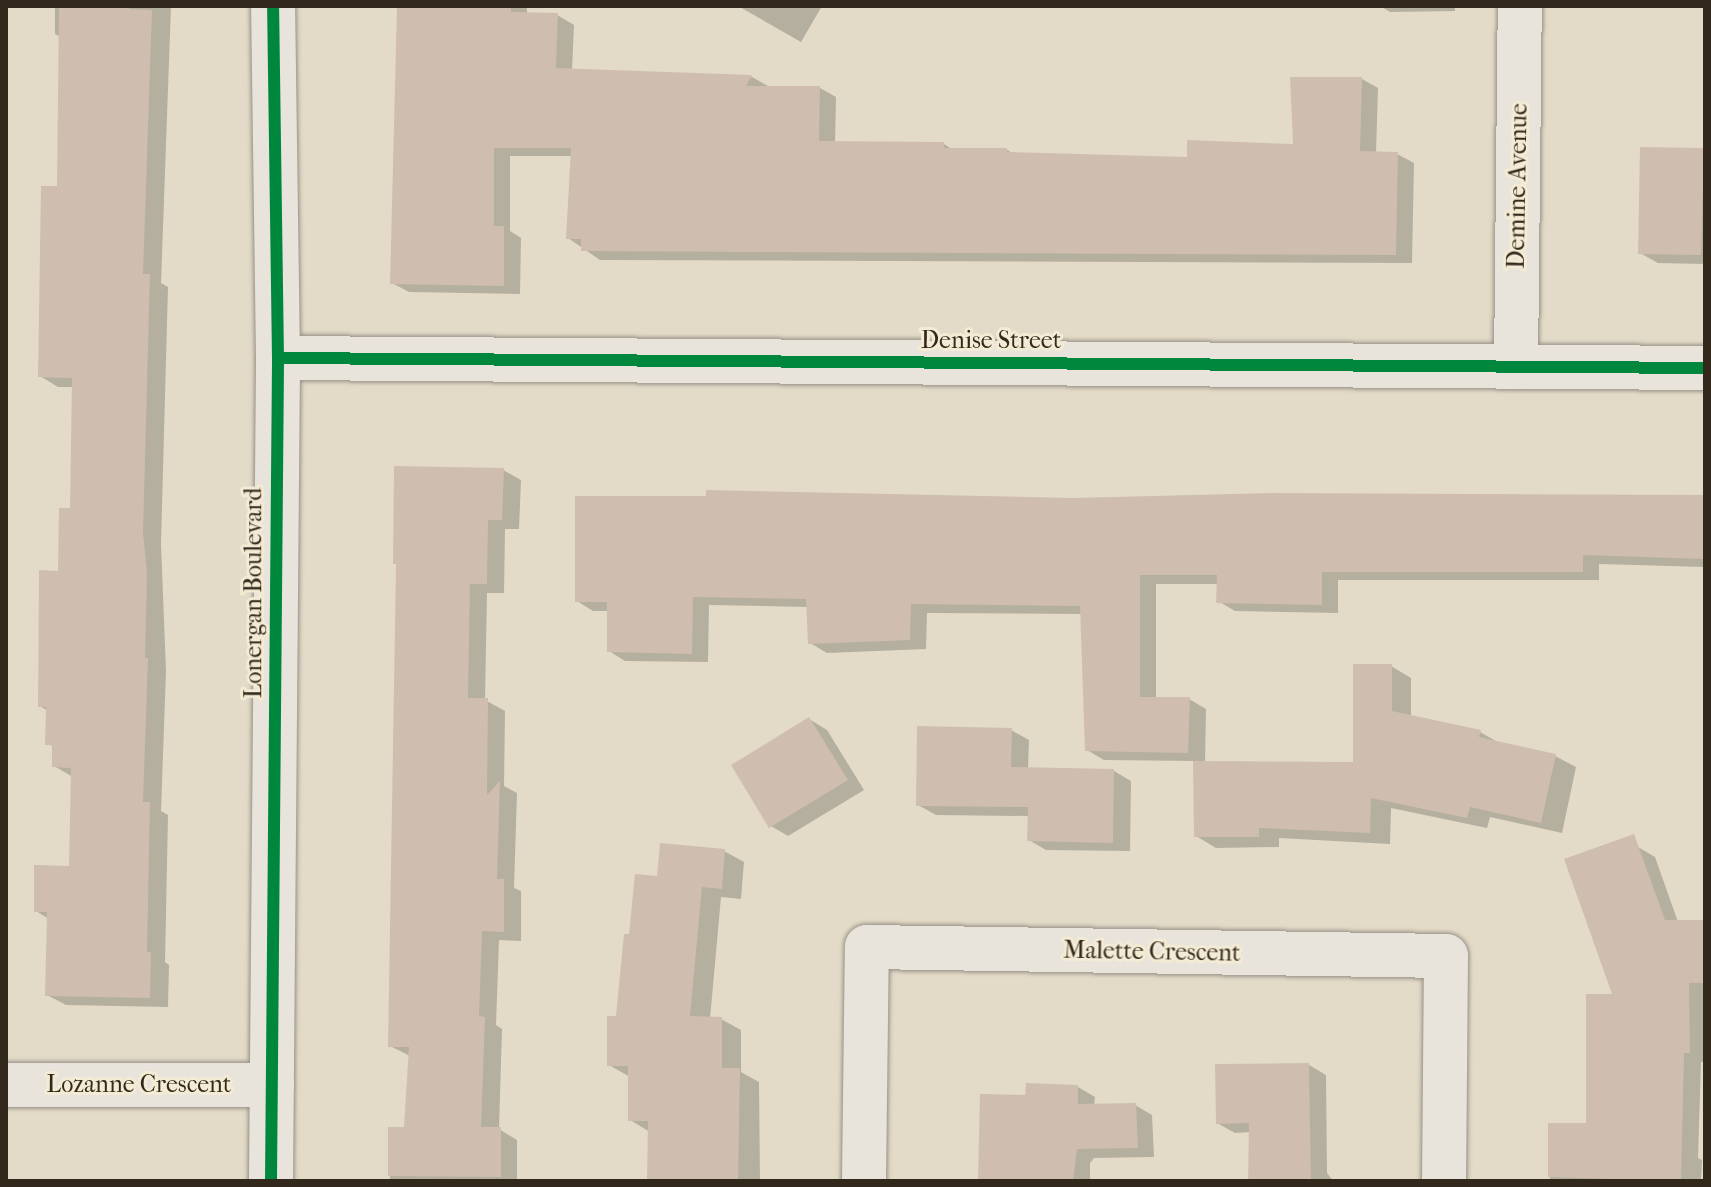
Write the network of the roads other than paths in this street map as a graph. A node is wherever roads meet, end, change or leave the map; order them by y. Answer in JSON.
{"nodes":[{"id":1,"x":273,"y":6,"type":"edge"},
{"id":2,"x":1520,"y":6,"type":"edge"},
{"id":3,"x":278,"y":358,"type":"junction"},
{"id":4,"x":1516,"y":367,"type":"junction"},
{"id":5,"x":1705,"y":368,"type":"edge"},
{"id":6,"x":6,"y":1085,"type":"edge"},
{"id":7,"x":272,"y":1085,"type":"junction"},
{"id":8,"x":271,"y":1181,"type":"edge"},
{"id":9,"x":864,"y":1181,"type":"edge"},
{"id":10,"x":1444,"y":1181,"type":"edge"}],
"edges":[{"from":1,"to":3,"type":"street","name":"Lonergan Boulevard"},
{"from":2,"to":4,"type":"street","name":"Demine Avenue"},
{"from":3,"to":4,"type":"street","name":"Denise Street"},
{"from":3,"to":7,"type":"street","name":"Lonergan Boulevard"},
{"from":4,"to":5,"type":"street","name":"Denise Street"},
{"from":6,"to":7,"type":"street","name":"Lozanne Crescent"},
{"from":7,"to":8,"type":"street","name":"Lonergan Boulevard"},
{"from":9,"to":10,"type":"street","name":"Malette Crescent"}]}
